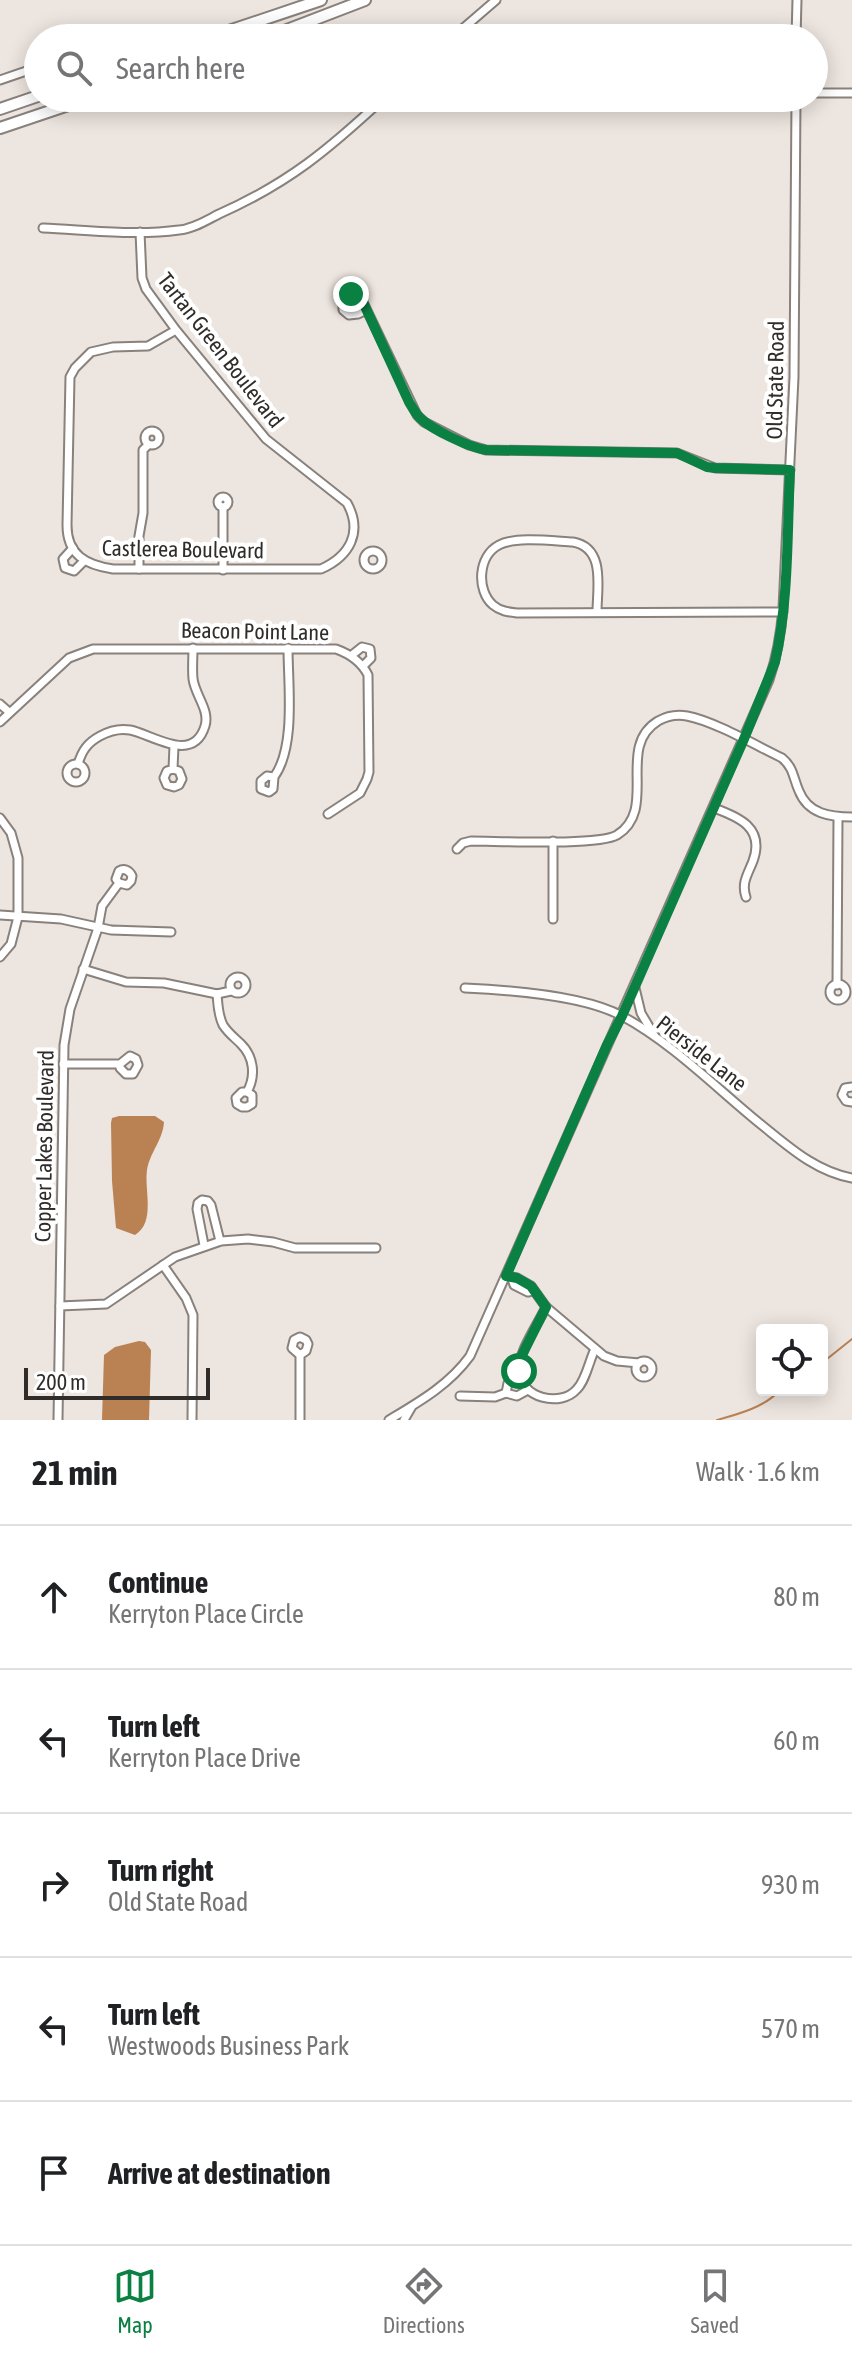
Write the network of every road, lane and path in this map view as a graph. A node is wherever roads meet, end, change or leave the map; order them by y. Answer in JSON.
{"nodes":[{"id":1,"x":321,"y":0,"type":"edge"},
{"id":2,"x":365,"y":0,"type":"edge"},
{"id":3,"x":496,"y":0,"type":"edge"},
{"id":4,"x":797,"y":0,"type":"edge"},
{"id":5,"x":250,"y":24,"type":"edge"},
{"id":6,"x":302,"y":24,"type":"edge"},
{"id":7,"x":468,"y":24,"type":"edge"},
{"id":8,"x":796,"y":24,"type":"edge"},
{"id":9,"x":24,"y":72,"type":"edge"},
{"id":10,"x":0,"y":80,"type":"edge"},
{"id":11,"x":828,"y":93,"type":"edge"},
{"id":12,"x":852,"y":93,"type":"edge"},
{"id":13,"x":24,"y":101,"type":"edge"},
{"id":14,"x":0,"y":109,"type":"edge"},
{"id":15,"x":47,"y":112,"type":"edge"},
{"id":16,"x":369,"y":112,"type":"edge"},
{"id":17,"x":796,"y":112,"type":"edge"},
{"id":18,"x":0,"y":128,"type":"edge"},
{"id":19,"x":43,"y":228,"type":"dead end"},
{"id":20,"x":140,"y":232,"type":"junction"},
{"id":21,"x":366,"y":310,"type":"dead end"},
{"id":22,"x":176,"y":330,"type":"junction"},
{"id":23,"x":148,"y":445,"type":"dead end"},
{"id":24,"x":790,"y":470,"type":"junction"},
{"id":25,"x":223,"y":507,"type":"dead end"},
{"id":26,"x":73,"y":548,"type":"junction"},
{"id":27,"x":349,"y":549,"type":"junction"},
{"id":28,"x":366,"y":556,"type":"dead end"},
{"id":29,"x":84,"y":561,"type":"junction"},
{"id":30,"x":139,"y":569,"type":"junction"},
{"id":31,"x":223,"y":570,"type":"junction"},
{"id":32,"x":597,"y":612,"type":"junction"},
{"id":33,"x":783,"y":612,"type":"junction"},
{"id":34,"x":193,"y":648,"type":"junction"},
{"id":35,"x":288,"y":648,"type":"junction"},
{"id":36,"x":352,"y":655,"type":"junction"},
{"id":37,"x":363,"y":666,"type":"junction"},
{"id":38,"x":0,"y":704,"type":"edge"},
{"id":39,"x":9,"y":712,"type":"junction"},
{"id":40,"x":645,"y":717,"type":"dead end"},
{"id":41,"x":0,"y":722,"type":"edge"},
{"id":42,"x":653,"y":725,"type":"junction"},
{"id":43,"x":744,"y":739,"type":"junction"},
{"id":44,"x":174,"y":746,"type":"junction"},
{"id":45,"x":78,"y":764,"type":"dead end"},
{"id":46,"x":173,"y":769,"type":"dead end"},
{"id":47,"x":274,"y":777,"type":"dead end"},
{"id":48,"x":714,"y":808,"type":"junction"},
{"id":49,"x":328,"y":814,"type":"dead end"},
{"id":50,"x":838,"y":817,"type":"junction"},
{"id":51,"x":852,"y":817,"type":"edge"},
{"id":52,"x":0,"y":818,"type":"edge"},
{"id":53,"x":553,"y":841,"type":"junction"},
{"id":54,"x":457,"y":849,"type":"dead end"},
{"id":55,"x":119,"y":883,"type":"dead end"},
{"id":56,"x":746,"y":897,"type":"dead end"},
{"id":57,"x":0,"y":915,"type":"edge"},
{"id":58,"x":18,"y":917,"type":"junction"},
{"id":59,"x":553,"y":919,"type":"dead end"},
{"id":60,"x":98,"y":928,"type":"junction"},
{"id":61,"x":171,"y":932,"type":"dead end"},
{"id":62,"x":0,"y":957,"type":"edge"},
{"id":63,"x":83,"y":969,"type":"junction"},
{"id":64,"x":837,"y":985,"type":"dead end"},
{"id":65,"x":635,"y":987,"type":"junction"},
{"id":66,"x":465,"y":988,"type":"dead end"},
{"id":67,"x":231,"y":991,"type":"dead end"},
{"id":68,"x":217,"y":994,"type":"junction"},
{"id":69,"x":622,"y":1016,"type":"junction"},
{"id":70,"x":655,"y":1037,"type":"junction"},
{"id":71,"x":63,"y":1064,"type":"junction"},
{"id":72,"x":120,"y":1064,"type":"dead end"},
{"id":73,"x":852,"y":1087,"type":"edge"},
{"id":74,"x":247,"y":1092,"type":"dead end"},
{"id":75,"x":852,"y":1102,"type":"edge"},
{"id":76,"x":852,"y":1178,"type":"edge"},
{"id":77,"x":220,"y":1241,"type":"junction"},
{"id":78,"x":204,"y":1245,"type":"junction"},
{"id":79,"x":376,"y":1248,"type":"dead end"},
{"id":80,"x":163,"y":1265,"type":"junction"},
{"id":81,"x":509,"y":1277,"type":"junction"},
{"id":82,"x":60,"y":1306,"type":"junction"},
{"id":83,"x":546,"y":1307,"type":"junction"},
{"id":84,"x":595,"y":1349,"type":"junction"},
{"id":85,"x":300,"y":1355,"type":"dead end"},
{"id":86,"x":639,"y":1363,"type":"dead end"},
{"id":87,"x":520,"y":1377,"type":"junction"},
{"id":88,"x":528,"y":1390,"type":"junction"},
{"id":89,"x":506,"y":1393,"type":"junction"},
{"id":90,"x":460,"y":1396,"type":"dead end"},
{"id":91,"x":412,"y":1406,"type":"junction"},
{"id":92,"x":58,"y":1420,"type":"edge"},
{"id":93,"x":192,"y":1420,"type":"edge"},
{"id":94,"x":300,"y":1420,"type":"edge"},
{"id":95,"x":389,"y":1420,"type":"edge"},
{"id":96,"x":404,"y":1420,"type":"edge"}],
"edges":[{"from":1,"to":5,"type":"highway"},
{"from":2,"to":6,"type":"highway"},
{"from":3,"to":7,"type":"street"},
{"from":4,"to":8,"type":"street"},
{"from":9,"to":10,"type":"street"},
{"from":11,"to":12,"type":"street"},
{"from":13,"to":14,"type":"highway"},
{"from":15,"to":18,"type":"highway"},
{"from":16,"to":20,"type":"street"},
{"from":17,"to":24,"type":"street","name":"Old State Road"},
{"from":19,"to":20,"type":"street"},
{"from":20,"to":22,"type":"street","name":"Tartan Green Boulevard"},
{"from":21,"to":24,"type":"street"},
{"from":22,"to":26,"type":"street","name":"Castlerea Boulevard"},
{"from":22,"to":27,"type":"street","name":"Tartan Green Boulevard"},
{"from":23,"to":30,"type":"street"},
{"from":24,"to":33,"type":"street","name":"Old State Road"},
{"from":25,"to":31,"type":"street"},
{"from":26,"to":29,"type":"street","name":"Castlerea Boulevard"},
{"from":26,"to":29,"type":"street"},
{"from":27,"to":28,"type":"street"},
{"from":27,"to":31,"type":"street","name":"Castlerea Boulevard"},
{"from":29,"to":30,"type":"street","name":"Castlerea Boulevard"},
{"from":30,"to":31,"type":"street","name":"Castlerea Boulevard"},
{"from":32,"to":32,"type":"street"},
{"from":32,"to":33,"type":"street"},
{"from":33,"to":43,"type":"street","name":"Old State Road"},
{"from":34,"to":35,"type":"street","name":"Beacon Point Lane"},
{"from":34,"to":39,"type":"street","name":"Beacon Point Lane"},
{"from":34,"to":44,"type":"street"},
{"from":35,"to":36,"type":"street","name":"Beacon Point Lane"},
{"from":35,"to":47,"type":"street"},
{"from":36,"to":37,"type":"street","name":"Beacon Point Lane"},
{"from":36,"to":37,"type":"street"},
{"from":37,"to":49,"type":"street"},
{"from":38,"to":39,"type":"street"},
{"from":39,"to":41,"type":"street","name":"Beacon Point Lane"},
{"from":40,"to":42,"type":"street"},
{"from":42,"to":43,"type":"street"},
{"from":42,"to":53,"type":"street"},
{"from":43,"to":48,"type":"street","name":"Old State Road"},
{"from":43,"to":50,"type":"street"},
{"from":44,"to":45,"type":"street"},
{"from":44,"to":46,"type":"street"},
{"from":48,"to":56,"type":"street"},
{"from":48,"to":65,"type":"street","name":"Old State Road"},
{"from":50,"to":51,"type":"street"},
{"from":50,"to":64,"type":"street"},
{"from":52,"to":58,"type":"street"},
{"from":53,"to":54,"type":"street"},
{"from":53,"to":59,"type":"street"},
{"from":55,"to":60,"type":"street","name":"Copper Lakes Boulevard"},
{"from":57,"to":58,"type":"street"},
{"from":58,"to":60,"type":"street"},
{"from":58,"to":62,"type":"street"},
{"from":60,"to":61,"type":"street"},
{"from":60,"to":63,"type":"street","name":"Copper Lakes Boulevard"},
{"from":63,"to":68,"type":"street"},
{"from":63,"to":71,"type":"street","name":"Copper Lakes Boulevard"},
{"from":65,"to":69,"type":"street","name":"Old State Road"},
{"from":65,"to":70,"type":"street"},
{"from":66,"to":69,"type":"street","name":"Pierside Lane"},
{"from":67,"to":68,"type":"street"},
{"from":68,"to":74,"type":"street"},
{"from":69,"to":70,"type":"street","name":"Pierside Lane"},
{"from":69,"to":81,"type":"street","name":"Old State Road"},
{"from":70,"to":76,"type":"street","name":"Pierside Lane"},
{"from":71,"to":72,"type":"street"},
{"from":71,"to":82,"type":"street","name":"Copper Lakes Boulevard"},
{"from":73,"to":75,"type":"street"},
{"from":77,"to":78,"type":"street"},
{"from":77,"to":78,"type":"street"},
{"from":77,"to":79,"type":"street"},
{"from":78,"to":80,"type":"street"},
{"from":80,"to":82,"type":"street"},
{"from":80,"to":93,"type":"street"},
{"from":81,"to":83,"type":"street"},
{"from":81,"to":91,"type":"street","name":"Old State Road"},
{"from":82,"to":92,"type":"street","name":"Copper Lakes Boulevard"},
{"from":83,"to":84,"type":"street"},
{"from":83,"to":87,"type":"street"},
{"from":84,"to":86,"type":"street"},
{"from":84,"to":88,"type":"street"},
{"from":85,"to":94,"type":"street"},
{"from":87,"to":88,"type":"street"},
{"from":87,"to":89,"type":"street"},
{"from":88,"to":89,"type":"street"},
{"from":89,"to":90,"type":"street"},
{"from":91,"to":95,"type":"street","name":"Old State Road"},
{"from":91,"to":96,"type":"street"}]}
